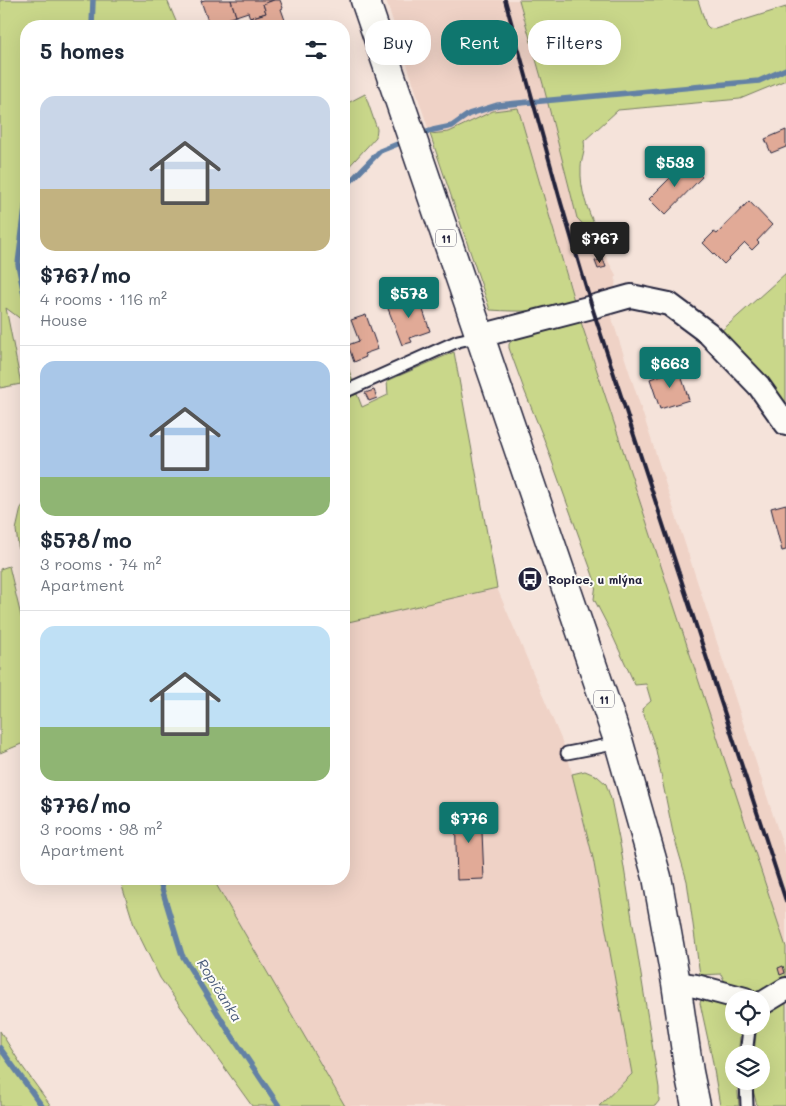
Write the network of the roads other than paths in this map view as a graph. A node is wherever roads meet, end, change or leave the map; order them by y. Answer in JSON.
{"nodes":[{"id":1,"x":365,"y":0,"type":"edge"},
{"id":2,"x":480,"y":336,"type":"junction"},
{"id":3,"x":350,"y":389,"type":"edge"},
{"id":4,"x":786,"y":424,"type":"edge"},
{"id":5,"x":619,"y":743,"type":"junction"},
{"id":6,"x":567,"y":753,"type":"dead end"},
{"id":7,"x":676,"y":983,"type":"junction"},
{"id":8,"x":786,"y":989,"type":"edge"},
{"id":9,"x":725,"y":994,"type":"edge"},
{"id":10,"x":770,"y":997,"type":"edge"},
{"id":11,"x":746,"y":1090,"type":"edge"},
{"id":12,"x":696,"y":1106,"type":"edge"},
{"id":13,"x":746,"y":1106,"type":"edge"}],
"edges":[{"from":1,"to":2,"type":"main road","number":"11"},
{"from":2,"to":3,"type":"lane"},
{"from":2,"to":4,"type":"street"},
{"from":2,"to":5,"type":"main road","number":"11"},
{"from":5,"to":6,"type":"lane"},
{"from":5,"to":7,"type":"main road","number":"11"},
{"from":7,"to":9,"type":"street"},
{"from":7,"to":12,"type":"main road","number":"11"},
{"from":8,"to":10,"type":"street"},
{"from":11,"to":13,"type":"lane"}]}
